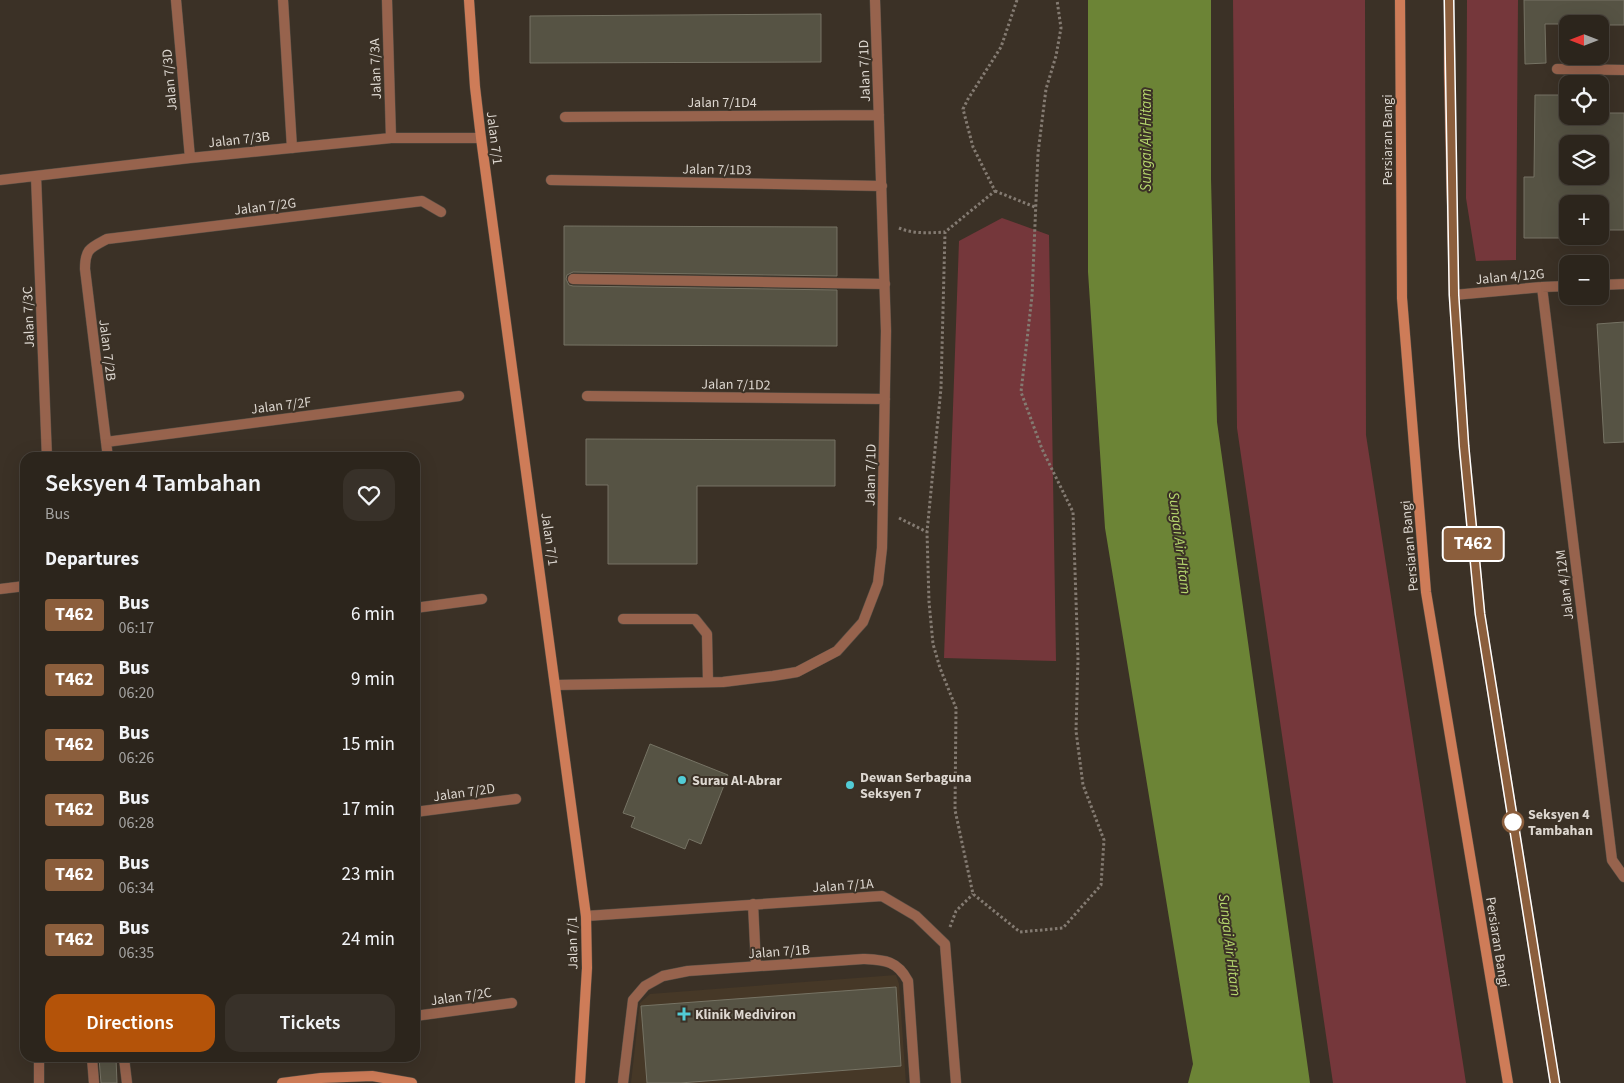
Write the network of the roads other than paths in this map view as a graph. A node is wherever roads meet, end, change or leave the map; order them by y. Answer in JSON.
{"nodes":[{"id":1,"x":176,"y":0,"type":"edge"},
{"id":2,"x":283,"y":0,"type":"edge"},
{"id":3,"x":387,"y":0,"type":"edge"},
{"id":4,"x":469,"y":0,"type":"edge"},
{"id":5,"x":875,"y":0,"type":"edge"},
{"id":6,"x":1400,"y":0,"type":"edge"},
{"id":7,"x":1449,"y":0,"type":"edge"},
{"id":8,"x":1557,"y":69,"type":"dead end"},
{"id":9,"x":1624,"y":70,"type":"edge"},
{"id":10,"x":879,"y":115,"type":"junction"},
{"id":11,"x":565,"y":117,"type":"dead end"},
{"id":12,"x":391,"y":138,"type":"junction"},
{"id":13,"x":481,"y":138,"type":"junction"},
{"id":14,"x":292,"y":148,"type":"junction"},
{"id":15,"x":190,"y":158,"type":"junction"},
{"id":16,"x":36,"y":176,"type":"junction"},
{"id":17,"x":0,"y":180,"type":"edge"},
{"id":18,"x":551,"y":180,"type":"dead end"},
{"id":19,"x":882,"y":186,"type":"junction"},
{"id":20,"x":442,"y":212,"type":"dead end"},
{"id":21,"x":91,"y":248,"type":"joint"},
{"id":22,"x":572,"y":279,"type":"dead end"},
{"id":23,"x":885,"y":284,"type":"junction"},
{"id":24,"x":1609,"y":284,"type":"edge"},
{"id":25,"x":1624,"y":284,"type":"edge"},
{"id":26,"x":1559,"y":286,"type":"edge"},
{"id":27,"x":1542,"y":287,"type":"junction"},
{"id":28,"x":1454,"y":295,"type":"junction"},
{"id":29,"x":459,"y":396,"type":"dead end"},
{"id":30,"x":587,"y":396,"type":"dead end"},
{"id":31,"x":885,"y":399,"type":"junction"},
{"id":32,"x":106,"y":442,"type":"junction"},
{"id":33,"x":46,"y":452,"type":"edge"},
{"id":34,"x":107,"y":452,"type":"edge"},
{"id":35,"x":20,"y":587,"type":"edge"},
{"id":36,"x":0,"y":589,"type":"edge"},
{"id":37,"x":482,"y":599,"type":"dead end"},
{"id":38,"x":420,"y":607,"type":"edge"},
{"id":39,"x":623,"y":619,"type":"dead end"},
{"id":40,"x":708,"y":682,"type":"junction"},
{"id":41,"x":556,"y":685,"type":"junction"},
{"id":42,"x":516,"y":799,"type":"dead end"},
{"id":43,"x":420,"y":811,"type":"edge"},
{"id":44,"x":1624,"y":877,"type":"edge"},
{"id":45,"x":753,"y":904,"type":"junction"},
{"id":46,"x":586,"y":916,"type":"junction"},
{"id":47,"x":756,"y":966,"type":"junction"},
{"id":48,"x":512,"y":1003,"type":"dead end"},
{"id":49,"x":420,"y":1015,"type":"edge"},
{"id":50,"x":38,"y":1062,"type":"edge"},
{"id":51,"x":92,"y":1062,"type":"edge"},
{"id":52,"x":124,"y":1062,"type":"edge"},
{"id":53,"x":40,"y":1083,"type":"edge"},
{"id":54,"x":94,"y":1083,"type":"edge"},
{"id":55,"x":127,"y":1083,"type":"edge"},
{"id":56,"x":282,"y":1083,"type":"edge"},
{"id":57,"x":412,"y":1083,"type":"edge"},
{"id":58,"x":580,"y":1083,"type":"edge"},
{"id":59,"x":623,"y":1083,"type":"edge"},
{"id":60,"x":915,"y":1083,"type":"edge"},
{"id":61,"x":956,"y":1083,"type":"edge"},
{"id":62,"x":1508,"y":1083,"type":"edge"},
{"id":63,"x":1555,"y":1083,"type":"edge"}],
"edges":[{"from":1,"to":15,"type":"street","name":"Jalan 7/3D"},
{"from":2,"to":14,"type":"street"},
{"from":3,"to":12,"type":"street","name":"Jalan 7/3A"},
{"from":4,"to":13,"type":"main road","name":"Jalan 7/1"},
{"from":5,"to":10,"type":"street","name":"Jalan 7/1D"},
{"from":6,"to":62,"type":"main road","name":"Persiaran Bangi"},
{"from":7,"to":28,"type":"main road"},
{"from":8,"to":9,"type":"street"},
{"from":10,"to":11,"type":"street","name":"Jalan 7/1D4"},
{"from":10,"to":19,"type":"street","name":"Jalan 7/1D"},
{"from":12,"to":13,"type":"street","name":"Jalan 7/3B"},
{"from":12,"to":14,"type":"street","name":"Jalan 7/3B"},
{"from":13,"to":41,"type":"main road","name":"Jalan 7/1"},
{"from":14,"to":15,"type":"street","name":"Jalan 7/3B"},
{"from":15,"to":16,"type":"street","name":"Jalan 7/3B"},
{"from":16,"to":17,"type":"street","name":"Jalan 7/3B"},
{"from":16,"to":33,"type":"street","name":"Jalan 7/3C"},
{"from":18,"to":19,"type":"street","name":"Jalan 7/1D3"},
{"from":19,"to":23,"type":"street","name":"Jalan 7/1D"},
{"from":20,"to":21,"type":"street","name":"Jalan 7/2G"},
{"from":21,"to":32,"type":"street","name":"Jalan 7/2B"},
{"from":22,"to":23,"type":"street"},
{"from":23,"to":31,"type":"street","name":"Jalan 7/1D"},
{"from":24,"to":25,"type":"street"},
{"from":26,"to":27,"type":"street","name":"Jalan 4/12G"},
{"from":27,"to":28,"type":"street","name":"Jalan 4/12G"},
{"from":27,"to":44,"type":"street","name":"Jalan 4/12M"},
{"from":28,"to":63,"type":"main road"},
{"from":29,"to":32,"type":"street","name":"Jalan 7/2F"},
{"from":30,"to":31,"type":"street","name":"Jalan 7/1D2"},
{"from":31,"to":40,"type":"street","name":"Jalan 7/1D"},
{"from":32,"to":34,"type":"street","name":"Jalan 7/2B"},
{"from":35,"to":36,"type":"street"},
{"from":37,"to":38,"type":"street"},
{"from":39,"to":40,"type":"street"},
{"from":40,"to":41,"type":"street","name":"Jalan 7/1D"},
{"from":41,"to":46,"type":"main road","name":"Jalan 7/1"},
{"from":42,"to":43,"type":"street","name":"Jalan 7/2D"},
{"from":45,"to":46,"type":"street","name":"Jalan 7/1A"},
{"from":45,"to":47,"type":"street"},
{"from":45,"to":61,"type":"street","name":"Jalan 7/1A"},
{"from":46,"to":58,"type":"main road","name":"Jalan 7/1"},
{"from":47,"to":59,"type":"street","name":"Jalan 7/1B"},
{"from":47,"to":60,"type":"street","name":"Jalan 7/1B"},
{"from":48,"to":49,"type":"street","name":"Jalan 7/2C"},
{"from":50,"to":53,"type":"street"},
{"from":51,"to":54,"type":"street"},
{"from":52,"to":55,"type":"street"},
{"from":56,"to":57,"type":"main road"}]}
